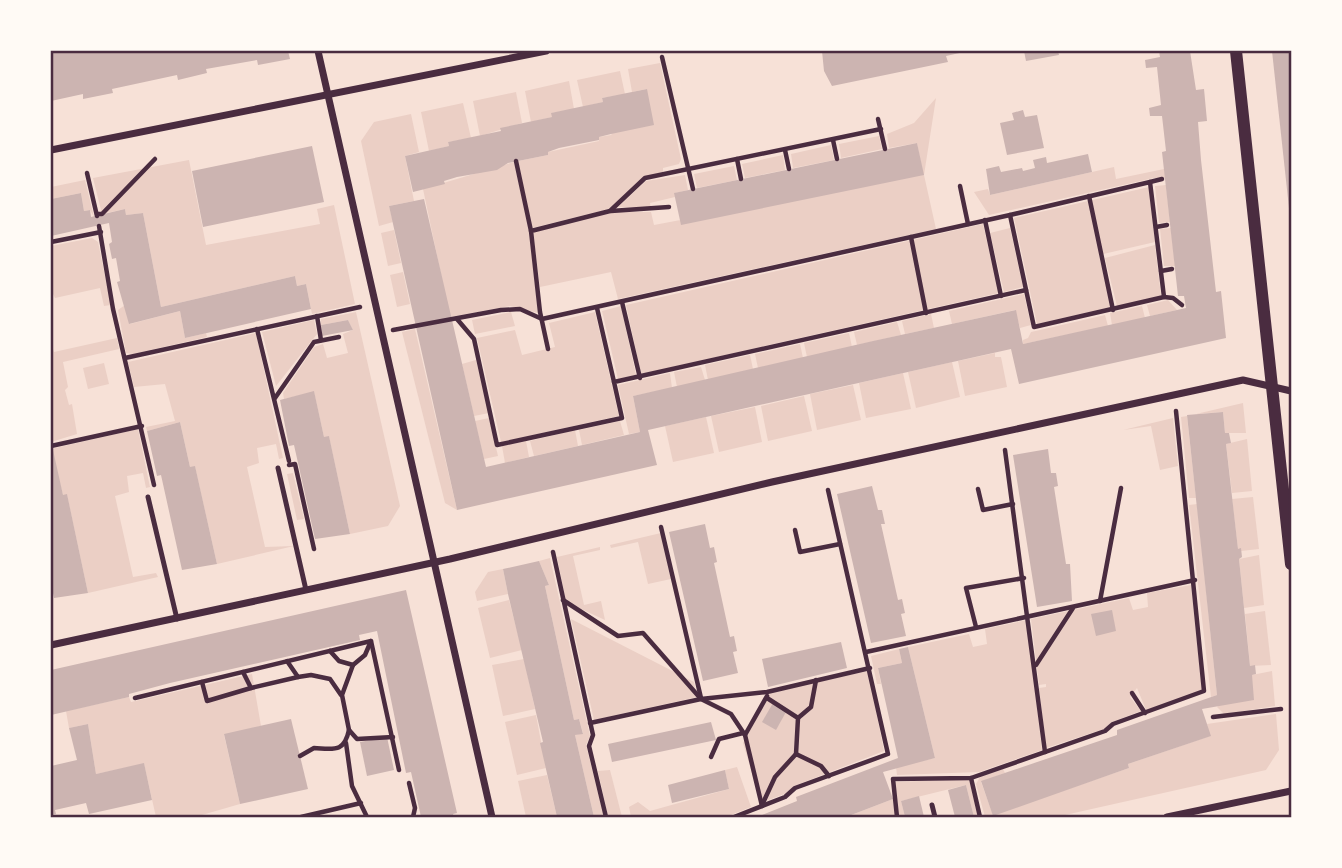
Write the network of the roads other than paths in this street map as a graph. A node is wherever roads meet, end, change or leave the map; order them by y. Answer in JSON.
{"nodes":[{"id":1,"x":318,"y":51,"type":"edge"},
{"id":2,"x":546,"y":51,"type":"edge"},
{"id":3,"x":1236,"y":51,"type":"edge"},
{"id":4,"x":327,"y":95,"type":"junction"},
{"id":5,"x":51,"y":150,"type":"edge"},
{"id":6,"x":1270,"y":386,"type":"junction"},
{"id":7,"x":1291,"y":391,"type":"edge"},
{"id":8,"x":278,"y":468,"type":"dead end"},
{"id":9,"x":148,"y":498,"type":"dead end"},
{"id":10,"x":435,"y":562,"type":"junction"},
{"id":11,"x":1291,"y":564,"type":"edge"},
{"id":12,"x":306,"y":590,"type":"junction"},
{"id":13,"x":177,"y":619,"type":"junction"},
{"id":14,"x":51,"y":645,"type":"edge"},
{"id":15,"x":1291,"y":791,"type":"edge"},
{"id":16,"x":932,"y":805,"type":"dead end"},
{"id":17,"x":492,"y":817,"type":"edge"},
{"id":18,"x":935,"y":817,"type":"edge"},
{"id":19,"x":1167,"y":817,"type":"edge"}],
"edges":[{"from":1,"to":4,"type":"street"},
{"from":2,"to":4,"type":"street"},
{"from":3,"to":6,"type":"street"},
{"from":4,"to":5,"type":"street"},
{"from":4,"to":10,"type":"street"},
{"from":6,"to":7,"type":"street"},
{"from":6,"to":10,"type":"street"},
{"from":6,"to":11,"type":"street"},
{"from":8,"to":12,"type":"lane"},
{"from":9,"to":13,"type":"lane"},
{"from":10,"to":12,"type":"street"},
{"from":10,"to":17,"type":"street"},
{"from":12,"to":13,"type":"street"},
{"from":13,"to":14,"type":"street"},
{"from":15,"to":19,"type":"street"},
{"from":16,"to":18,"type":"lane"}]}
